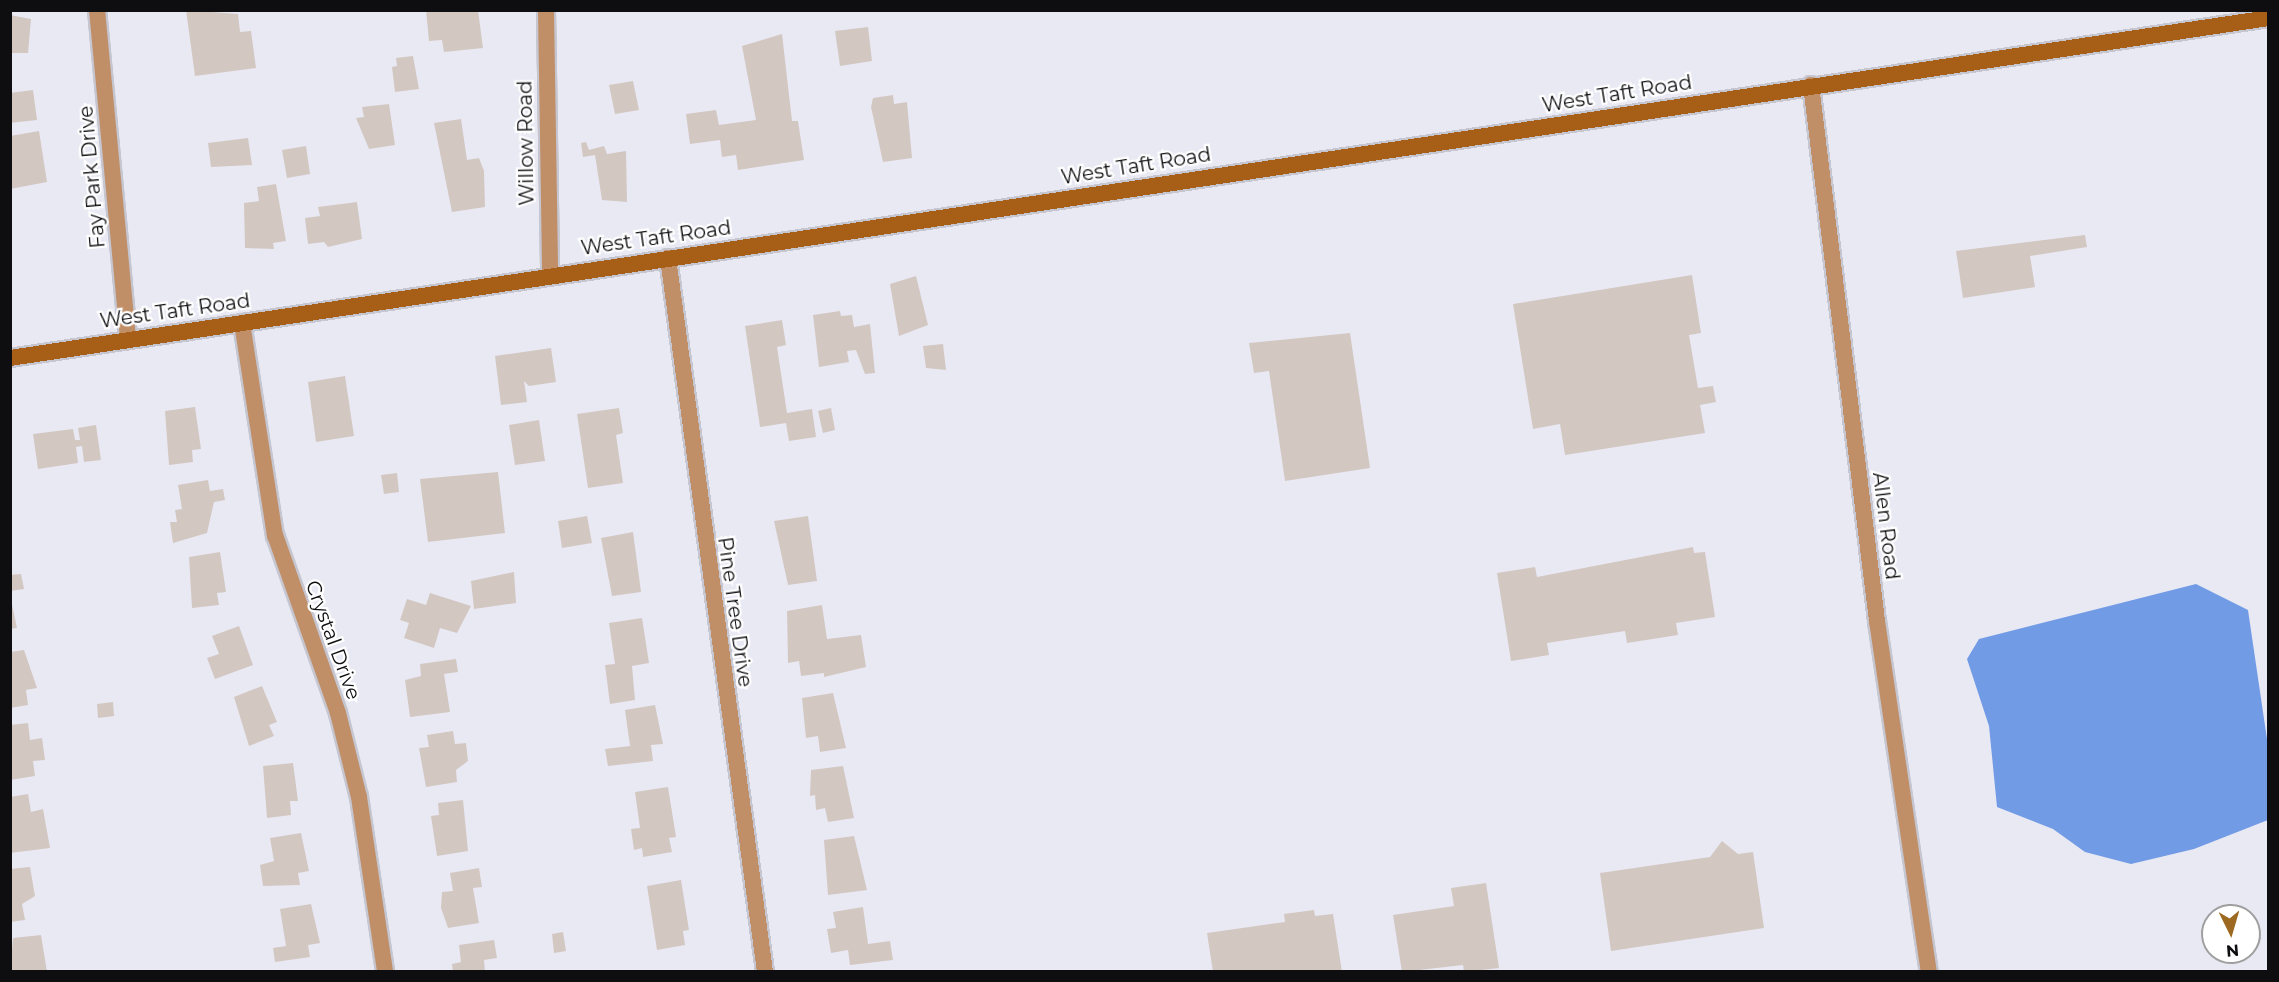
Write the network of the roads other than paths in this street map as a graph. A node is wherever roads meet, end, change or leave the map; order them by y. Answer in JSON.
{"nodes":[{"id":1,"x":97,"y":10,"type":"edge"},
{"id":2,"x":546,"y":10,"type":"edge"},
{"id":3,"x":2268,"y":18,"type":"edge"},
{"id":4,"x":1811,"y":85,"type":"junction"},
{"id":5,"x":668,"y":258,"type":"junction"},
{"id":6,"x":550,"y":274,"type":"junction"},
{"id":7,"x":242,"y":323,"type":"junction"},
{"id":8,"x":128,"y":339,"type":"junction"},
{"id":9,"x":10,"y":357,"type":"edge"},
{"id":10,"x":385,"y":972,"type":"edge"},
{"id":11,"x":765,"y":972,"type":"edge"},
{"id":12,"x":1929,"y":972,"type":"edge"}],
"edges":[{"from":1,"to":8,"type":"street","name":"Fay Park Drive"},
{"from":2,"to":6,"type":"street","name":"Willow Road"},
{"from":3,"to":4,"type":"main road","name":"West Taft Road"},
{"from":4,"to":5,"type":"main road","name":"West Taft Road"},
{"from":4,"to":12,"type":"street","name":"Allen Road"},
{"from":5,"to":6,"type":"main road","name":"West Taft Road"},
{"from":5,"to":11,"type":"street","name":"Pine Tree Drive"},
{"from":6,"to":7,"type":"main road","name":"West Taft Road"},
{"from":7,"to":8,"type":"main road","name":"West Taft Road"},
{"from":7,"to":10,"type":"street","name":"Crystal Drive"},
{"from":8,"to":9,"type":"main road","name":"West Taft Road"}]}
